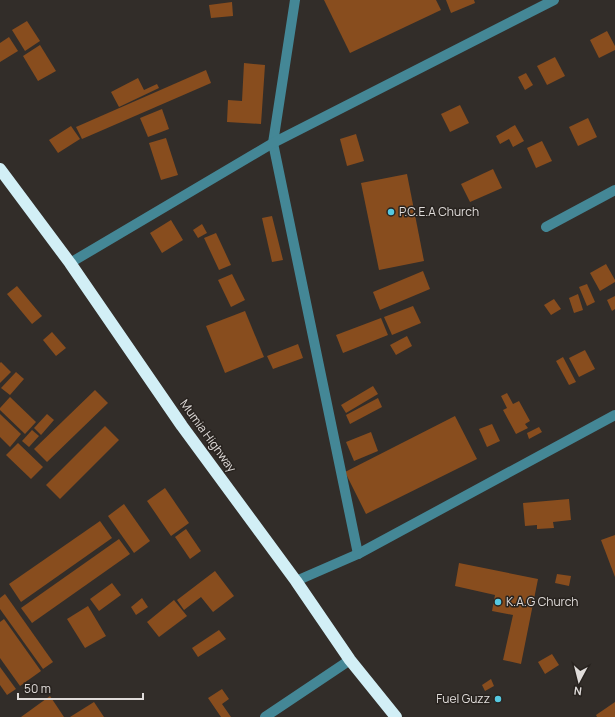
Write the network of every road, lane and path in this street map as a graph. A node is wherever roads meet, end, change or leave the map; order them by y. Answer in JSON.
{"nodes":[{"id":1,"x":295,"y":0,"type":"edge"},
{"id":2,"x":554,"y":0,"type":"edge"},
{"id":3,"x":273,"y":143,"type":"junction"},
{"id":4,"x":0,"y":169,"type":"edge"},
{"id":5,"x":615,"y":190,"type":"edge"},
{"id":6,"x":546,"y":227,"type":"dead end"},
{"id":7,"x":70,"y":263,"type":"junction"},
{"id":8,"x":615,"y":415,"type":"edge"},
{"id":9,"x":358,"y":554,"type":"junction"},
{"id":10,"x":296,"y":581,"type":"junction"},
{"id":11,"x":350,"y":660,"type":"junction"},
{"id":12,"x":265,"y":717,"type":"edge"},
{"id":13,"x":396,"y":717,"type":"edge"}],
"edges":[{"from":1,"to":3,"type":"street"},
{"from":2,"to":3,"type":"street"},
{"from":3,"to":7,"type":"street"},
{"from":3,"to":9,"type":"street"},
{"from":4,"to":7,"type":"highway","name":"Mumia Highway"},
{"from":5,"to":6,"type":"street"},
{"from":7,"to":10,"type":"highway","name":"Mumia Highway"},
{"from":8,"to":9,"type":"street"},
{"from":9,"to":10,"type":"street"},
{"from":10,"to":11,"type":"highway","name":"Mumia Highway"},
{"from":11,"to":12,"type":"street"},
{"from":11,"to":13,"type":"highway","name":"Mumia Highway"}]}
